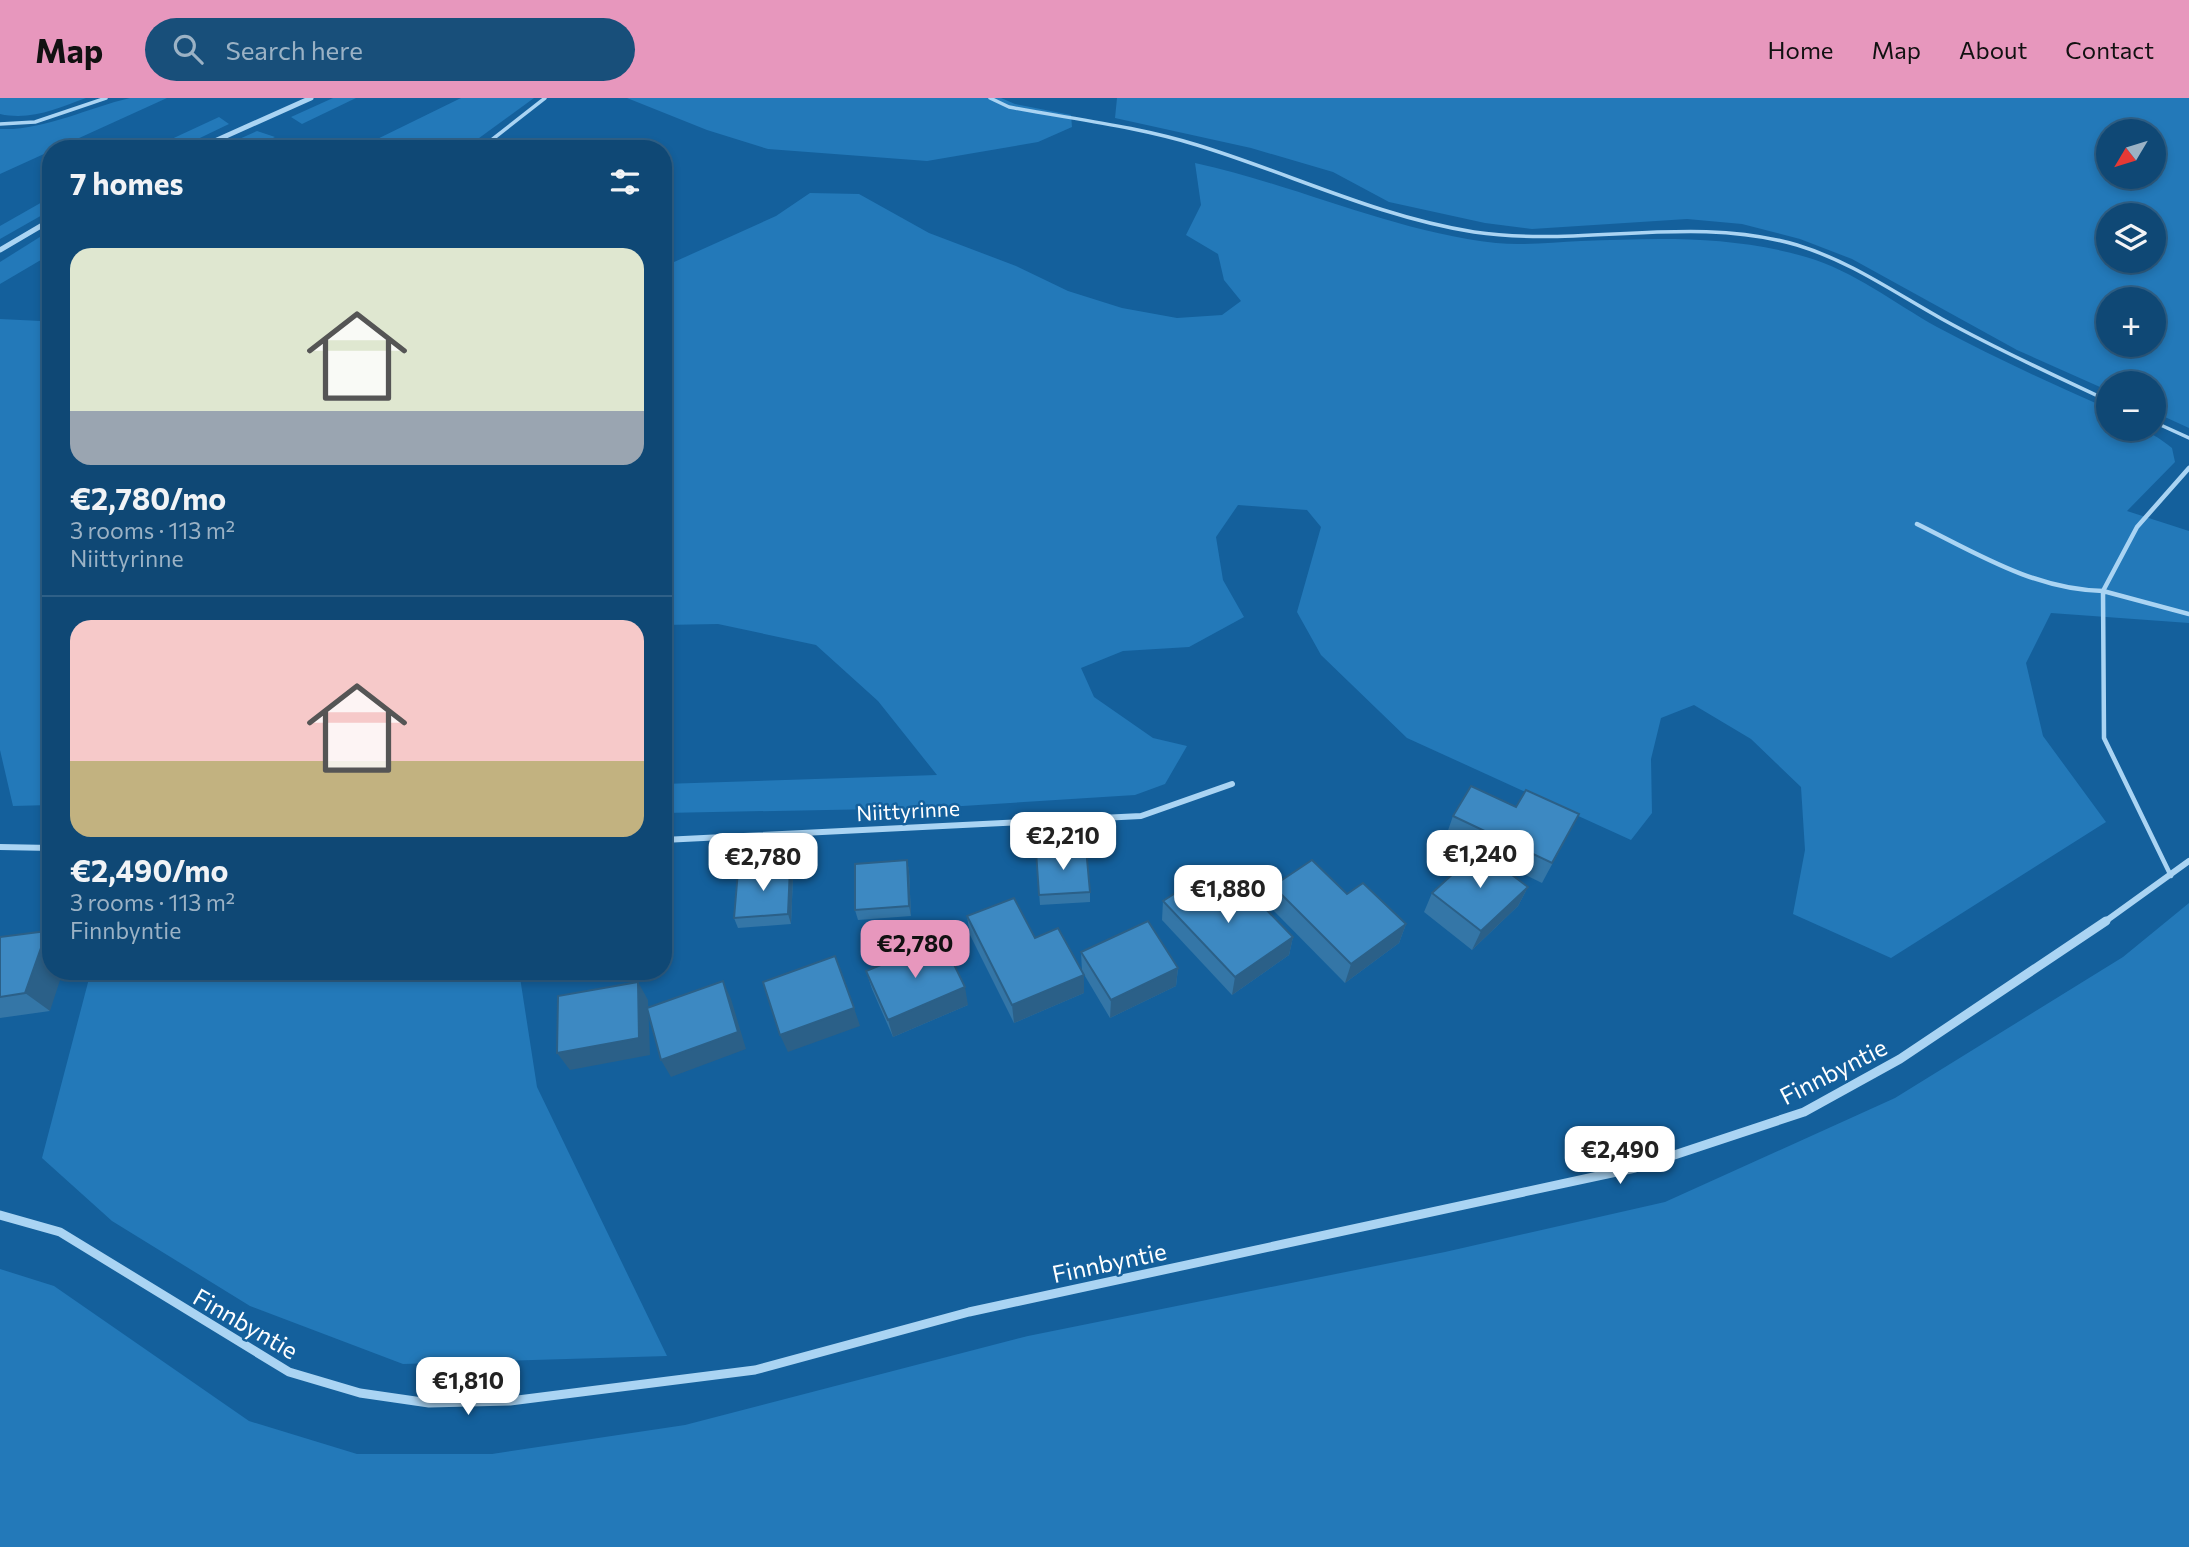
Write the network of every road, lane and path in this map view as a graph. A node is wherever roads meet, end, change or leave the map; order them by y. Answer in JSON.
{"nodes":[{"id":1,"x":106,"y":98,"type":"edge"},
{"id":2,"x":311,"y":98,"type":"edge"},
{"id":3,"x":545,"y":98,"type":"edge"},
{"id":4,"x":990,"y":98,"type":"edge"},
{"id":5,"x":0,"y":124,"type":"edge"},
{"id":6,"x":217,"y":140,"type":"edge"},
{"id":7,"x":491,"y":140,"type":"edge"},
{"id":8,"x":42,"y":225,"type":"edge"},
{"id":9,"x":0,"y":250,"type":"edge"},
{"id":10,"x":2096,"y":395,"type":"edge"},
{"id":11,"x":2166,"y":427,"type":"edge"},
{"id":12,"x":2189,"y":438,"type":"edge"},
{"id":13,"x":2189,"y":468,"type":"edge"},
{"id":14,"x":1917,"y":524,"type":"dead end"},
{"id":15,"x":2103,"y":591,"type":"junction"},
{"id":16,"x":2189,"y":614,"type":"edge"},
{"id":17,"x":1232,"y":784,"type":"dead end"},
{"id":18,"x":672,"y":840,"type":"edge"},
{"id":19,"x":0,"y":847,"type":"edge"},
{"id":20,"x":42,"y":848,"type":"edge"},
{"id":21,"x":2189,"y":861,"type":"edge"},
{"id":22,"x":2171,"y":876,"type":"junction"},
{"id":23,"x":0,"y":1215,"type":"edge"}],
"edges":[{"from":1,"to":5,"type":"lane"},
{"from":2,"to":6,"type":"street"},
{"from":3,"to":7,"type":"lane"},
{"from":4,"to":10,"type":"lane"},
{"from":8,"to":9,"type":"street"},
{"from":11,"to":12,"type":"lane"},
{"from":13,"to":15,"type":"lane"},
{"from":14,"to":15,"type":"lane"},
{"from":15,"to":16,"type":"lane"},
{"from":15,"to":22,"type":"lane"},
{"from":17,"to":18,"type":"street","name":"Niittyrinne"},
{"from":19,"to":20,"type":"street"},
{"from":21,"to":22,"type":"street","name":"Finnbyntie"},
{"from":22,"to":23,"type":"street","name":"Finnbyntie"}]}
